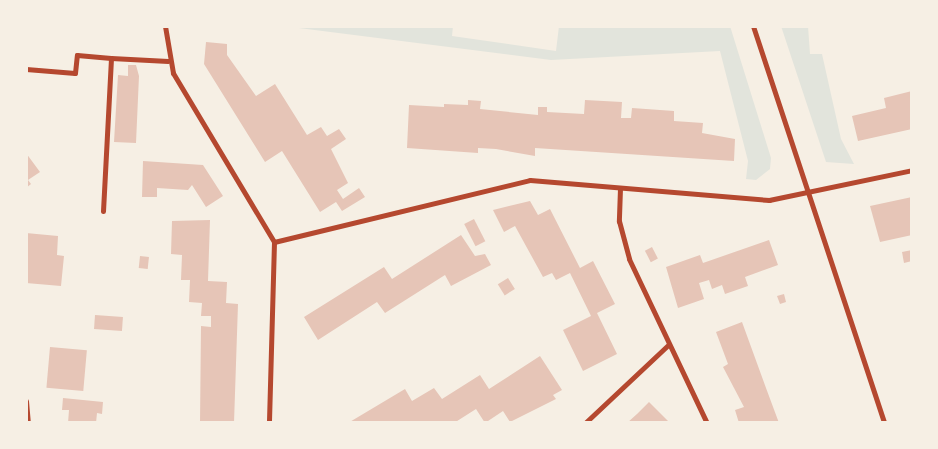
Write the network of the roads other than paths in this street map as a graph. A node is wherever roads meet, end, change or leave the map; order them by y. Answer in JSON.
{"nodes":[{"id":1,"x":164,"y":26,"type":"edge"},
{"id":2,"x":752,"y":26,"type":"edge"},
{"id":3,"x":111,"y":58,"type":"junction"},
{"id":4,"x":168,"y":61,"type":"junction"},
{"id":5,"x":26,"y":69,"type":"edge"},
{"id":6,"x":912,"y":170,"type":"edge"},
{"id":7,"x":620,"y":188,"type":"junction"},
{"id":8,"x":808,"y":194,"type":"junction"},
{"id":9,"x":103,"y":210,"type":"dead end"},
{"id":10,"x":274,"y":242,"type":"junction"},
{"id":11,"x":669,"y":344,"type":"junction"},
{"id":12,"x":26,"y":401,"type":"edge"},
{"id":13,"x":28,"y":423,"type":"edge"},
{"id":14,"x":269,"y":423,"type":"edge"},
{"id":15,"x":585,"y":423,"type":"edge"},
{"id":16,"x":707,"y":423,"type":"edge"},
{"id":17,"x":884,"y":423,"type":"edge"}],
"edges":[{"from":1,"to":4,"type":"street"},
{"from":2,"to":8,"type":"street"},
{"from":3,"to":4,"type":"street"},
{"from":3,"to":5,"type":"street"},
{"from":3,"to":9,"type":"street"},
{"from":4,"to":10,"type":"street"},
{"from":6,"to":8,"type":"street"},
{"from":7,"to":8,"type":"street"},
{"from":7,"to":10,"type":"street"},
{"from":7,"to":11,"type":"street"},
{"from":8,"to":17,"type":"street"},
{"from":10,"to":14,"type":"street"},
{"from":11,"to":15,"type":"street"},
{"from":11,"to":16,"type":"street"},
{"from":12,"to":13,"type":"street"}]}
